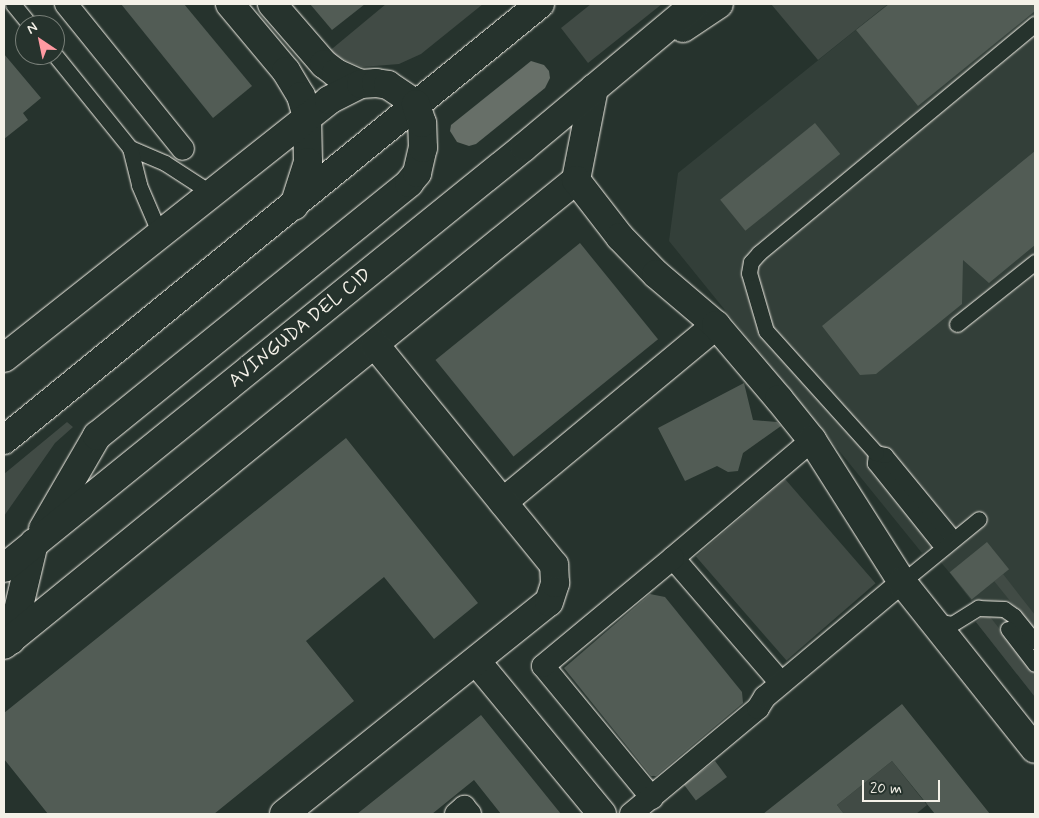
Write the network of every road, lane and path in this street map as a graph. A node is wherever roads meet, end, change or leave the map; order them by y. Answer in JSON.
{"nodes":[{"id":1,"x":13,"y":4,"type":"edge"},
{"id":2,"x":66,"y":4,"type":"edge"},
{"id":3,"x":230,"y":4,"type":"edge"},
{"id":4,"x":272,"y":4,"type":"edge"},
{"id":5,"x":540,"y":4,"type":"edge"},
{"id":6,"x":695,"y":4,"type":"edge"},
{"id":7,"x":719,"y":4,"type":"edge"},
{"id":8,"x":22,"y":15,"type":"edge"},
{"id":9,"x":1035,"y":24,"type":"edge"},
{"id":10,"x":63,"y":65,"type":"edge"},
{"id":11,"x":361,"y":84,"type":"junction"},
{"id":12,"x":594,"y":88,"type":"junction"},
{"id":13,"x":416,"y":104,"type":"junction"},
{"id":14,"x":308,"y":117,"type":"junction"},
{"id":15,"x":130,"y":148,"type":"junction"},
{"id":16,"x":183,"y":149,"type":"dead end"},
{"id":17,"x":576,"y":180,"type":"junction"},
{"id":18,"x":213,"y":194,"type":"junction"},
{"id":19,"x":294,"y":206,"type":"junction"},
{"id":20,"x":160,"y":234,"type":"junction"},
{"id":21,"x":1035,"y":262,"type":"edge"},
{"id":22,"x":957,"y":324,"type":"dead end"},
{"id":23,"x":716,"y":325,"type":"junction"},
{"id":24,"x":374,"y":345,"type":"junction"},
{"id":25,"x":4,"y":358,"type":"edge"},
{"id":26,"x":4,"y":440,"type":"edge"},
{"id":27,"x":812,"y":440,"type":"junction"},
{"id":28,"x":503,"y":502,"type":"junction"},
{"id":29,"x":979,"y":520,"type":"dead end"},
{"id":30,"x":944,"y":537,"type":"dead end"},
{"id":31,"x":34,"y":543,"type":"junction"},
{"id":32,"x":673,"y":558,"type":"junction"},
{"id":33,"x":4,"y":568,"type":"edge"},
{"id":34,"x":902,"y":582,"type":"junction"},
{"id":35,"x":932,"y":619,"type":"junction"},
{"id":36,"x":1008,"y":629,"type":"dead end"},
{"id":37,"x":6,"y":641,"type":"edge"},
{"id":38,"x":1035,"y":642,"type":"edge"},
{"id":39,"x":476,"y":661,"type":"junction"},
{"id":40,"x":1035,"y":664,"type":"edge"},
{"id":41,"x":781,"y":683,"type":"junction"},
{"id":42,"x":1035,"y":749,"type":"edge"},
{"id":43,"x":652,"y":798,"type":"junction"},
{"id":44,"x":284,"y":814,"type":"edge"},
{"id":45,"x":456,"y":814,"type":"edge"},
{"id":46,"x":470,"y":814,"type":"edge"},
{"id":47,"x":602,"y":814,"type":"edge"},
{"id":48,"x":631,"y":814,"type":"edge"}],
"edges":[{"from":1,"to":8,"type":"lane"},
{"from":2,"to":16,"type":"street"},
{"from":3,"to":14,"type":"street"},
{"from":4,"to":11,"type":"street"},
{"from":5,"to":13,"type":"street"},
{"from":6,"to":12,"type":"street","name":"AVINGUDA DEL CID"},
{"from":7,"to":12,"type":"street","name":"AVINGUDA DEL CID"},
{"from":9,"to":30,"type":"lane"},
{"from":10,"to":15,"type":"lane"},
{"from":11,"to":13,"type":"street"},
{"from":11,"to":14,"type":"street"},
{"from":12,"to":17,"type":"street"},
{"from":12,"to":31,"type":"street","name":"AVINGUDA DEL CID"},
{"from":13,"to":19,"type":"street"},
{"from":13,"to":31,"type":"street"},
{"from":14,"to":18,"type":"street"},
{"from":14,"to":19,"type":"street"},
{"from":15,"to":18,"type":"lane"},
{"from":15,"to":20,"type":"lane"},
{"from":17,"to":23,"type":"street"},
{"from":17,"to":24,"type":"street"},
{"from":18,"to":20,"type":"street"},
{"from":19,"to":26,"type":"street"},
{"from":20,"to":25,"type":"street"},
{"from":21,"to":22,"type":"lane"},
{"from":23,"to":27,"type":"street"},
{"from":23,"to":28,"type":"street"},
{"from":24,"to":28,"type":"street"},
{"from":24,"to":37,"type":"street"},
{"from":27,"to":32,"type":"street"},
{"from":27,"to":34,"type":"street"},
{"from":28,"to":39,"type":"street"},
{"from":29,"to":34,"type":"lane"},
{"from":31,"to":33,"type":"street","name":"AVINGUDA DEL CID"},
{"from":31,"to":37,"type":"street"},
{"from":32,"to":41,"type":"street"},
{"from":32,"to":43,"type":"street"},
{"from":34,"to":35,"type":"street"},
{"from":34,"to":41,"type":"street"},
{"from":35,"to":38,"type":"lane"},
{"from":35,"to":42,"type":"street"},
{"from":36,"to":40,"type":"lane"},
{"from":39,"to":44,"type":"street"},
{"from":39,"to":47,"type":"street"},
{"from":41,"to":43,"type":"street"},
{"from":43,"to":48,"type":"street"},
{"from":45,"to":46,"type":"street"}]}
